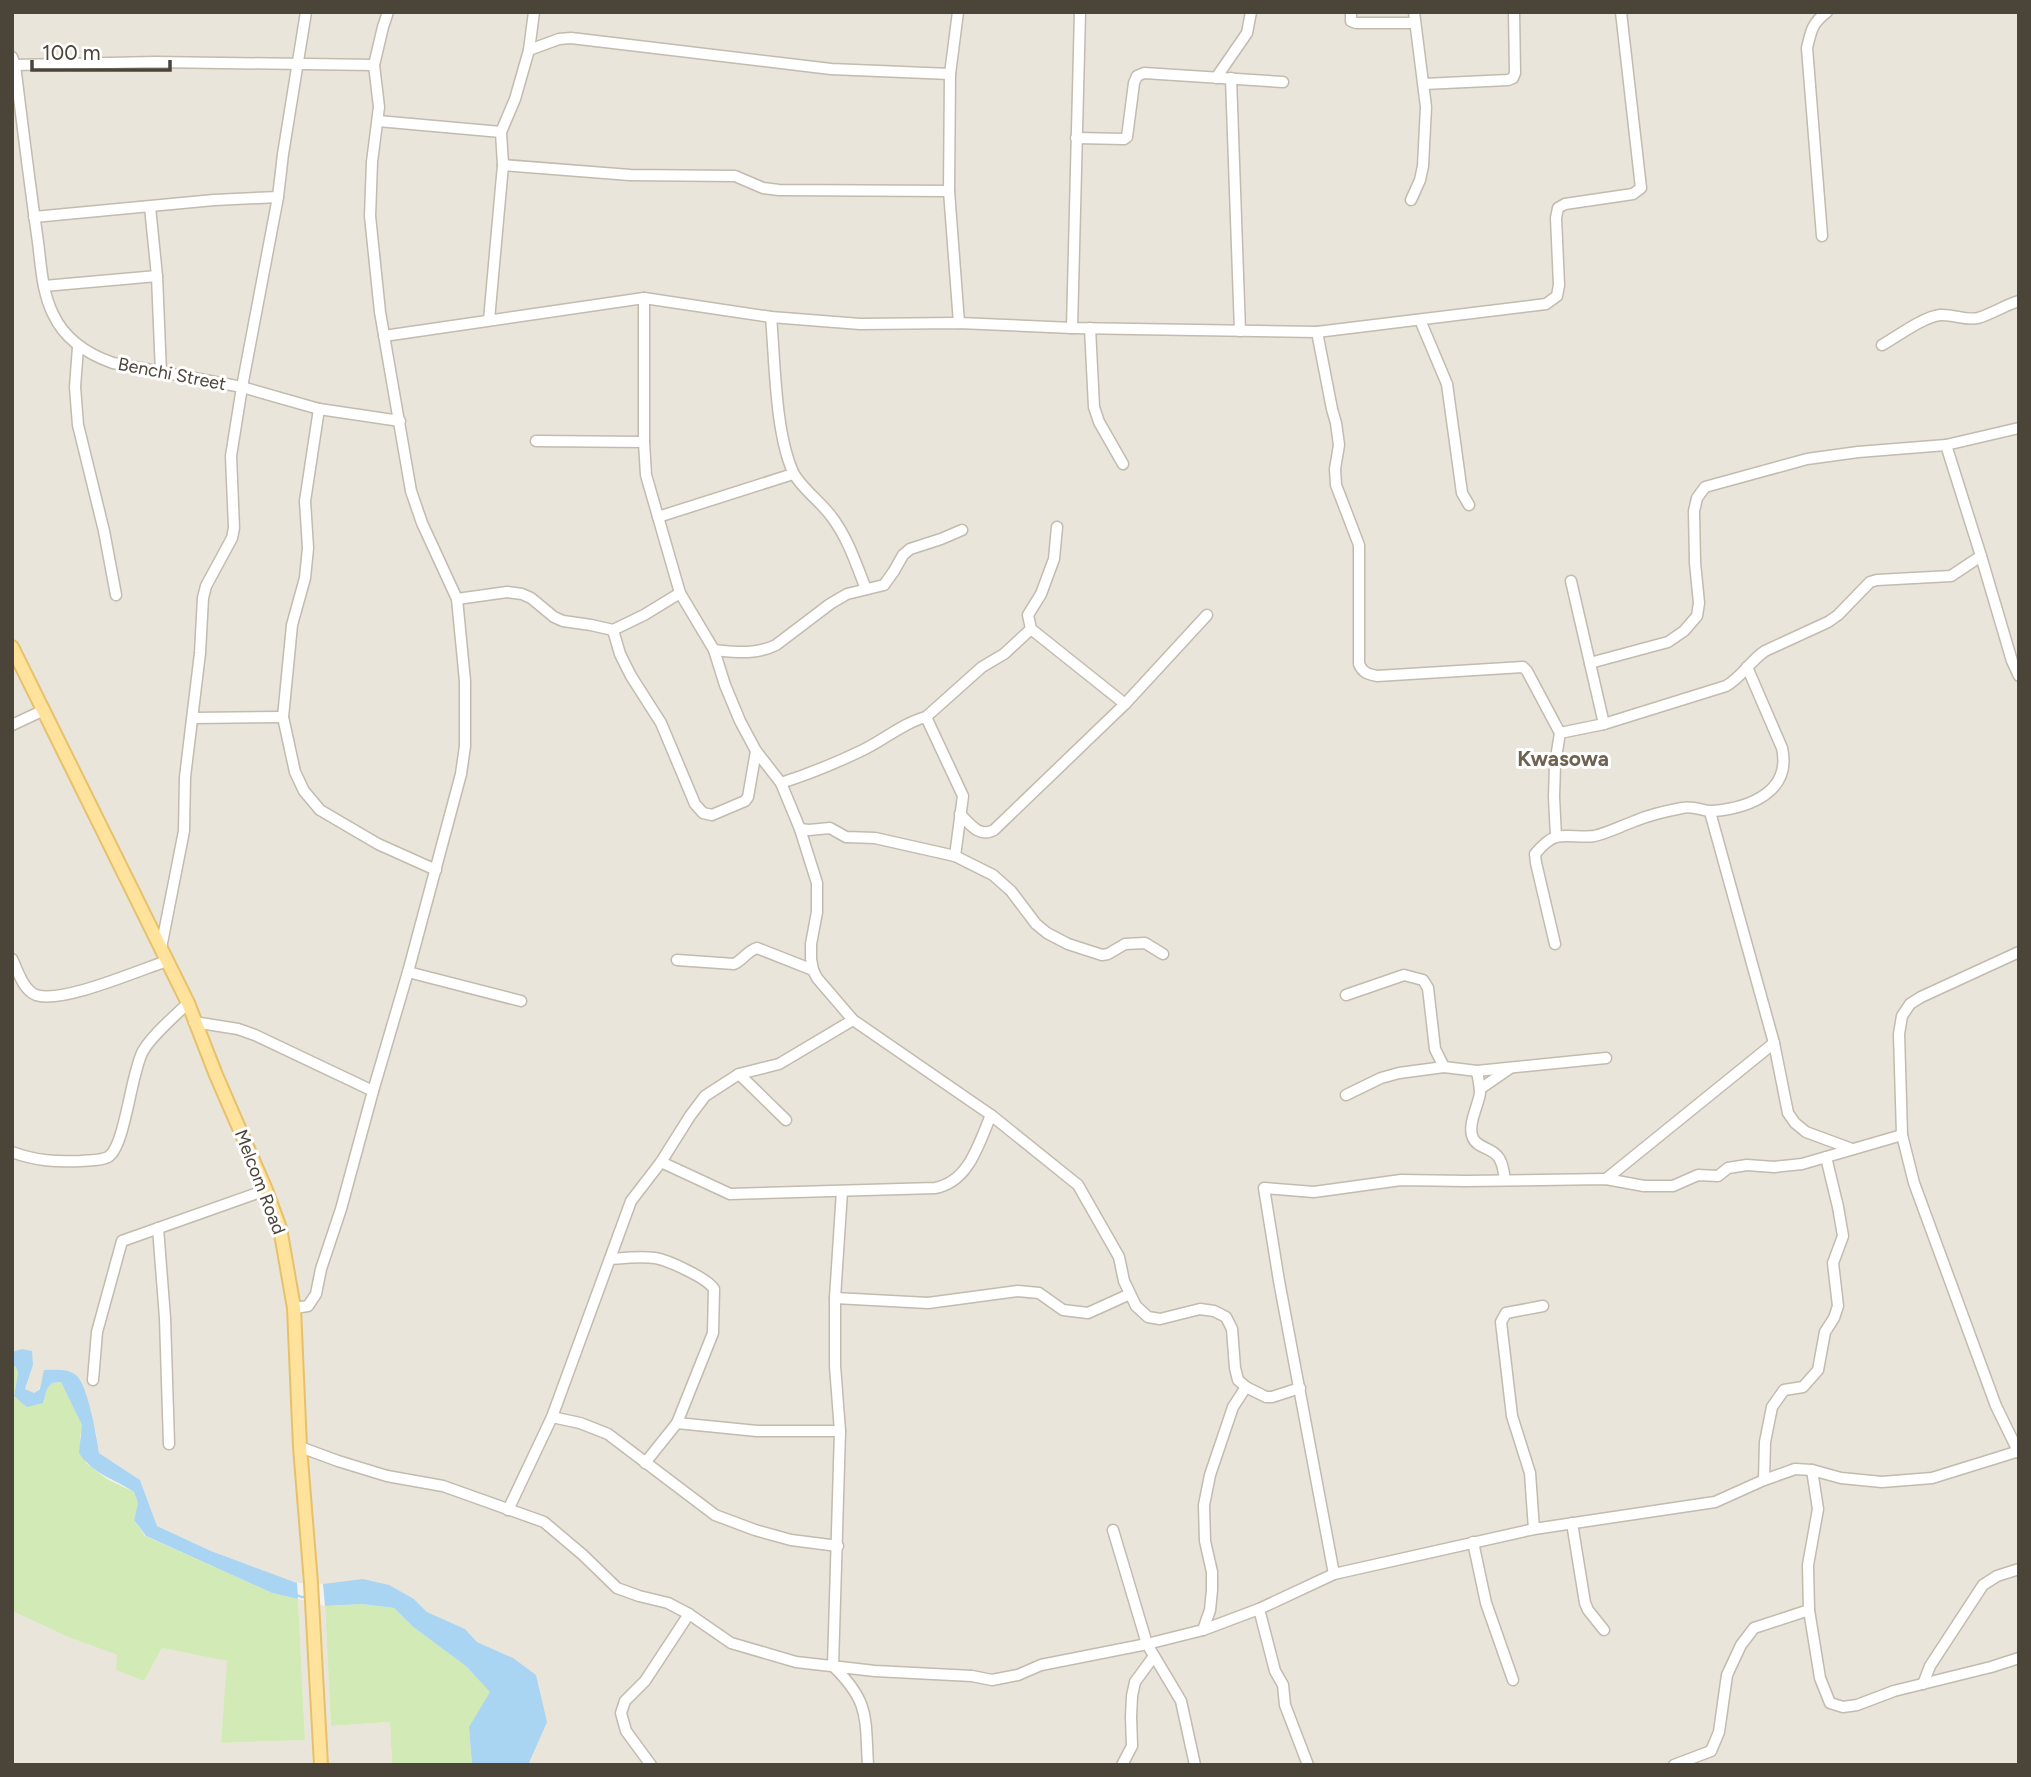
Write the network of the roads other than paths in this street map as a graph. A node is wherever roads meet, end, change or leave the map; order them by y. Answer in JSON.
{"nodes":[{"id":1,"x":306,"y":12,"type":"edge"},
{"id":2,"x":388,"y":12,"type":"edge"},
{"id":3,"x":534,"y":12,"type":"edge"},
{"id":4,"x":958,"y":12,"type":"edge"},
{"id":5,"x":1080,"y":12,"type":"edge"},
{"id":6,"x":1251,"y":12,"type":"edge"},
{"id":7,"x":1350,"y":12,"type":"edge"},
{"id":8,"x":1514,"y":12,"type":"edge"},
{"id":9,"x":1621,"y":12,"type":"edge"},
{"id":10,"x":1827,"y":12,"type":"edge"},
{"id":11,"x":1414,"y":18,"type":"edge"},
{"id":12,"x":529,"y":50,"type":"junction"},
{"id":13,"x":14,"y":61,"type":"edge"},
{"id":14,"x":296,"y":64,"type":"junction"},
{"id":15,"x":374,"y":65,"type":"junction"},
{"id":16,"x":950,"y":74,"type":"junction"},
{"id":17,"x":1216,"y":78,"type":"junction"},
{"id":18,"x":1231,"y":78,"type":"junction"},
{"id":19,"x":1283,"y":82,"type":"dead end"},
{"id":20,"x":1424,"y":84,"type":"junction"},
{"id":21,"x":378,"y":121,"type":"junction"},
{"id":22,"x":501,"y":132,"type":"junction"},
{"id":23,"x":1076,"y":138,"type":"junction"},
{"id":24,"x":503,"y":164,"type":"junction"},
{"id":25,"x":949,"y":191,"type":"junction"},
{"id":26,"x":278,"y":197,"type":"junction"},
{"id":27,"x":1411,"y":200,"type":"dead end"},
{"id":28,"x":150,"y":207,"type":"junction"},
{"id":29,"x":34,"y":217,"type":"junction"},
{"id":30,"x":1822,"y":236,"type":"dead end"},
{"id":31,"x":157,"y":276,"type":"junction"},
{"id":32,"x":44,"y":286,"type":"junction"},
{"id":33,"x":644,"y":298,"type":"junction"},
{"id":34,"x":2019,"y":301,"type":"edge"},
{"id":35,"x":771,"y":317,"type":"junction"},
{"id":36,"x":489,"y":320,"type":"junction"},
{"id":37,"x":1420,"y":320,"type":"junction"},
{"id":38,"x":959,"y":323,"type":"junction"},
{"id":39,"x":1072,"y":328,"type":"junction"},
{"id":40,"x":1090,"y":328,"type":"junction"},
{"id":41,"x":1240,"y":331,"type":"junction"},
{"id":42,"x":1317,"y":332,"type":"junction"},
{"id":43,"x":384,"y":336,"type":"junction"},
{"id":44,"x":1882,"y":345,"type":"dead end"},
{"id":45,"x":78,"y":347,"type":"junction"},
{"id":46,"x":161,"y":373,"type":"junction"},
{"id":47,"x":242,"y":387,"type":"junction"},
{"id":48,"x":319,"y":409,"type":"junction"},
{"id":49,"x":400,"y":421,"type":"junction"},
{"id":50,"x":2019,"y":428,"type":"edge"},
{"id":51,"x":536,"y":441,"type":"dead end"},
{"id":52,"x":644,"y":442,"type":"junction"},
{"id":53,"x":1946,"y":445,"type":"junction"},
{"id":54,"x":1123,"y":464,"type":"dead end"},
{"id":55,"x":793,"y":474,"type":"junction"},
{"id":56,"x":1469,"y":505,"type":"dead end"},
{"id":57,"x":658,"y":517,"type":"junction"},
{"id":58,"x":1057,"y":527,"type":"dead end"},
{"id":59,"x":962,"y":530,"type":"dead end"},
{"id":60,"x":1981,"y":556,"type":"junction"},
{"id":61,"x":1571,"y":581,"type":"dead end"},
{"id":62,"x":866,"y":589,"type":"junction"},
{"id":63,"x":680,"y":593,"type":"junction"},
{"id":64,"x":116,"y":594,"type":"dead end"},
{"id":65,"x":457,"y":599,"type":"junction"},
{"id":66,"x":1206,"y":615,"type":"dead end"},
{"id":67,"x":1031,"y":629,"type":"junction"},
{"id":68,"x":612,"y":630,"type":"junction"},
{"id":69,"x":12,"y":647,"type":"edge"},
{"id":70,"x":713,"y":650,"type":"junction"},
{"id":71,"x":1590,"y":663,"type":"junction"},
{"id":72,"x":1747,"y":667,"type":"junction"},
{"id":73,"x":2019,"y":676,"type":"edge"},
{"id":74,"x":1125,"y":704,"type":"junction"},
{"id":75,"x":44,"y":709,"type":"junction"},
{"id":76,"x":283,"y":717,"type":"junction"},
{"id":77,"x":926,"y":717,"type":"junction"},
{"id":78,"x":193,"y":718,"type":"junction"},
{"id":79,"x":1604,"y":724,"type":"junction"},
{"id":80,"x":12,"y":725,"type":"edge"},
{"id":81,"x":1560,"y":733,"type":"junction"},
{"id":82,"x":756,"y":751,"type":"junction"},
{"id":83,"x":781,"y":783,"type":"junction"},
{"id":84,"x":1710,"y":812,"type":"junction"},
{"id":85,"x":960,"y":814,"type":"junction"},
{"id":86,"x":800,"y":829,"type":"junction"},
{"id":87,"x":1556,"y":837,"type":"junction"},
{"id":88,"x":955,"y":856,"type":"junction"},
{"id":89,"x":436,"y":870,"type":"junction"},
{"id":90,"x":1555,"y":944,"type":"dead end"},
{"id":91,"x":161,"y":947,"type":"junction"},
{"id":92,"x":2019,"y":951,"type":"edge"},
{"id":93,"x":1163,"y":954,"type":"dead end"},
{"id":94,"x":12,"y":959,"type":"edge"},
{"id":95,"x":677,"y":960,"type":"dead end"},
{"id":96,"x":167,"y":961,"type":"junction"},
{"id":97,"x":813,"y":970,"type":"junction"},
{"id":98,"x":408,"y":972,"type":"junction"},
{"id":99,"x":1346,"y":995,"type":"dead end"},
{"id":100,"x":521,"y":1001,"type":"dead end"},
{"id":101,"x":188,"y":1003,"type":"junction"},
{"id":102,"x":853,"y":1020,"type":"junction"},
{"id":103,"x":194,"y":1022,"type":"junction"},
{"id":104,"x":1774,"y":1043,"type":"junction"},
{"id":105,"x":1606,"y":1058,"type":"dead end"},
{"id":106,"x":1444,"y":1067,"type":"junction"},
{"id":107,"x":1512,"y":1067,"type":"junction"},
{"id":108,"x":1477,"y":1071,"type":"junction"},
{"id":109,"x":739,"y":1074,"type":"junction"},
{"id":110,"x":1480,"y":1089,"type":"junction"},
{"id":111,"x":373,"y":1091,"type":"junction"},
{"id":112,"x":1346,"y":1095,"type":"dead end"},
{"id":113,"x":991,"y":1115,"type":"junction"},
{"id":114,"x":786,"y":1120,"type":"dead end"},
{"id":115,"x":1902,"y":1135,"type":"junction"},
{"id":116,"x":1852,"y":1149,"type":"junction"},
{"id":117,"x":12,"y":1152,"type":"edge"},
{"id":118,"x":1826,"y":1157,"type":"junction"},
{"id":119,"x":661,"y":1162,"type":"junction"},
{"id":120,"x":1606,"y":1179,"type":"junction"},
{"id":121,"x":1505,"y":1180,"type":"junction"},
{"id":122,"x":266,"y":1190,"type":"junction"},
{"id":123,"x":842,"y":1191,"type":"junction"},
{"id":124,"x":158,"y":1228,"type":"junction"},
{"id":125,"x":610,"y":1259,"type":"junction"},
{"id":126,"x":1130,"y":1294,"type":"junction"},
{"id":127,"x":835,"y":1298,"type":"junction"},
{"id":128,"x":1542,"y":1306,"type":"dead end"},
{"id":129,"x":294,"y":1308,"type":"junction"},
{"id":130,"x":93,"y":1380,"type":"dead end"},
{"id":131,"x":1246,"y":1387,"type":"junction"},
{"id":132,"x":1300,"y":1388,"type":"junction"},
{"id":133,"x":552,"y":1418,"type":"junction"},
{"id":134,"x":677,"y":1423,"type":"junction"},
{"id":135,"x":840,"y":1431,"type":"junction"},
{"id":136,"x":169,"y":1444,"type":"dead end"},
{"id":137,"x":300,"y":1447,"type":"junction"},
{"id":138,"x":2019,"y":1451,"type":"edge"},
{"id":139,"x":645,"y":1463,"type":"junction"},
{"id":140,"x":1812,"y":1470,"type":"junction"},
{"id":141,"x":1765,"y":1480,"type":"junction"},
{"id":142,"x":508,"y":1510,"type":"junction"},
{"id":143,"x":1572,"y":1523,"type":"junction"},
{"id":144,"x":1534,"y":1529,"type":"junction"},
{"id":145,"x":1112,"y":1530,"type":"dead end"},
{"id":146,"x":1473,"y":1542,"type":"junction"},
{"id":147,"x":838,"y":1546,"type":"junction"},
{"id":148,"x":2019,"y":1569,"type":"edge"},
{"id":149,"x":1334,"y":1574,"type":"junction"},
{"id":150,"x":1258,"y":1609,"type":"junction"},
{"id":151,"x":1809,"y":1610,"type":"junction"},
{"id":152,"x":689,"y":1614,"type":"junction"},
{"id":153,"x":1203,"y":1630,"type":"junction"},
{"id":154,"x":1604,"y":1630,"type":"dead end"},
{"id":155,"x":1147,"y":1644,"type":"junction"},
{"id":156,"x":1154,"y":1656,"type":"junction"},
{"id":157,"x":2019,"y":1658,"type":"edge"},
{"id":158,"x":833,"y":1666,"type":"junction"},
{"id":159,"x":1513,"y":1680,"type":"dead end"},
{"id":160,"x":1923,"y":1684,"type":"junction"},
{"id":161,"x":321,"y":1765,"type":"edge"},
{"id":162,"x":651,"y":1765,"type":"edge"},
{"id":163,"x":868,"y":1765,"type":"edge"},
{"id":164,"x":1122,"y":1765,"type":"edge"},
{"id":165,"x":1195,"y":1765,"type":"edge"},
{"id":166,"x":1308,"y":1765,"type":"edge"},
{"id":167,"x":1674,"y":1765,"type":"edge"}],
"edges":[{"from":1,"to":14,"type":"street"},
{"from":2,"to":15,"type":"street"},
{"from":3,"to":12,"type":"street"},
{"from":4,"to":16,"type":"street"},
{"from":5,"to":23,"type":"street"},
{"from":6,"to":17,"type":"street"},
{"from":7,"to":11,"type":"street"},
{"from":8,"to":20,"type":"street"},
{"from":9,"to":37,"type":"street"},
{"from":10,"to":30,"type":"street"},
{"from":11,"to":20,"type":"street"},
{"from":12,"to":16,"type":"street"},
{"from":12,"to":22,"type":"street"},
{"from":13,"to":14,"type":"street"},
{"from":13,"to":29,"type":"street","name":"Benchi Street"},
{"from":14,"to":15,"type":"street"},
{"from":14,"to":26,"type":"street"},
{"from":15,"to":21,"type":"street"},
{"from":16,"to":25,"type":"street"},
{"from":17,"to":18,"type":"street"},
{"from":17,"to":23,"type":"street"},
{"from":18,"to":19,"type":"street"},
{"from":18,"to":41,"type":"street"},
{"from":20,"to":27,"type":"street"},
{"from":21,"to":22,"type":"street"},
{"from":21,"to":43,"type":"street"},
{"from":22,"to":24,"type":"street"},
{"from":23,"to":39,"type":"street"},
{"from":24,"to":25,"type":"street"},
{"from":24,"to":36,"type":"street"},
{"from":25,"to":38,"type":"street"},
{"from":26,"to":28,"type":"street"},
{"from":26,"to":47,"type":"street"},
{"from":28,"to":29,"type":"street"},
{"from":28,"to":31,"type":"street"},
{"from":29,"to":32,"type":"street","name":"Benchi Street"},
{"from":31,"to":32,"type":"street"},
{"from":31,"to":46,"type":"street"},
{"from":32,"to":45,"type":"street","name":"Benchi Street"},
{"from":33,"to":35,"type":"street"},
{"from":33,"to":36,"type":"street"},
{"from":33,"to":52,"type":"street"},
{"from":34,"to":44,"type":"street"},
{"from":35,"to":38,"type":"street"},
{"from":35,"to":55,"type":"street"},
{"from":36,"to":43,"type":"street"},
{"from":37,"to":42,"type":"street"},
{"from":37,"to":56,"type":"street"},
{"from":38,"to":39,"type":"street"},
{"from":39,"to":40,"type":"street"},
{"from":40,"to":41,"type":"street"},
{"from":40,"to":54,"type":"street"},
{"from":41,"to":42,"type":"street"},
{"from":42,"to":81,"type":"street"},
{"from":43,"to":49,"type":"street"},
{"from":45,"to":46,"type":"street","name":"Benchi Street"},
{"from":45,"to":64,"type":"street"},
{"from":46,"to":47,"type":"street","name":"Benchi Street"},
{"from":47,"to":48,"type":"street","name":"Benchi Street"},
{"from":47,"to":78,"type":"street"},
{"from":48,"to":49,"type":"street","name":"Benchi Street"},
{"from":48,"to":76,"type":"street"},
{"from":49,"to":65,"type":"street"},
{"from":50,"to":53,"type":"street"},
{"from":51,"to":52,"type":"street"},
{"from":52,"to":57,"type":"street"},
{"from":53,"to":60,"type":"street"},
{"from":53,"to":71,"type":"street"},
{"from":55,"to":57,"type":"street"},
{"from":55,"to":62,"type":"street"},
{"from":57,"to":63,"type":"street"},
{"from":58,"to":67,"type":"street"},
{"from":59,"to":62,"type":"street"},
{"from":60,"to":72,"type":"street"},
{"from":60,"to":73,"type":"street"},
{"from":61,"to":71,"type":"street"},
{"from":62,"to":70,"type":"street"},
{"from":63,"to":68,"type":"street"},
{"from":63,"to":70,"type":"street"},
{"from":65,"to":68,"type":"street"},
{"from":65,"to":89,"type":"street"},
{"from":66,"to":74,"type":"street"},
{"from":67,"to":74,"type":"street"},
{"from":67,"to":77,"type":"street"},
{"from":68,"to":82,"type":"street"},
{"from":69,"to":75,"type":"main road","name":"Melcom Road"},
{"from":70,"to":82,"type":"street"},
{"from":71,"to":79,"type":"street"},
{"from":72,"to":79,"type":"street"},
{"from":72,"to":84,"type":"street"},
{"from":74,"to":85,"type":"street"},
{"from":75,"to":80,"type":"street"},
{"from":75,"to":91,"type":"main road","name":"Melcom Road"},
{"from":76,"to":78,"type":"street"},
{"from":76,"to":89,"type":"street"},
{"from":77,"to":83,"type":"street"},
{"from":77,"to":85,"type":"street"},
{"from":78,"to":91,"type":"street"},
{"from":79,"to":81,"type":"street"},
{"from":81,"to":87,"type":"street"},
{"from":82,"to":83,"type":"street"},
{"from":83,"to":86,"type":"street"},
{"from":84,"to":87,"type":"street"},
{"from":84,"to":104,"type":"street"},
{"from":85,"to":88,"type":"street"},
{"from":86,"to":88,"type":"street"},
{"from":86,"to":97,"type":"street"},
{"from":87,"to":90,"type":"street"},
{"from":88,"to":93,"type":"street"},
{"from":89,"to":98,"type":"street"},
{"from":91,"to":96,"type":"main road","name":"Melcom Road"},
{"from":92,"to":115,"type":"street"},
{"from":94,"to":96,"type":"street"},
{"from":95,"to":97,"type":"street"},
{"from":96,"to":101,"type":"main road","name":"Melcom Road"},
{"from":97,"to":102,"type":"street"},
{"from":98,"to":100,"type":"street"},
{"from":98,"to":111,"type":"street"},
{"from":99,"to":106,"type":"street"},
{"from":101,"to":103,"type":"main road","name":"Melcom Road"},
{"from":101,"to":117,"type":"street"},
{"from":102,"to":109,"type":"street"},
{"from":102,"to":113,"type":"street"},
{"from":103,"to":111,"type":"street"},
{"from":103,"to":122,"type":"main road","name":"Melcom Road"},
{"from":104,"to":116,"type":"street"},
{"from":104,"to":120,"type":"street"},
{"from":105,"to":107,"type":"street"},
{"from":106,"to":108,"type":"street"},
{"from":106,"to":112,"type":"street"},
{"from":107,"to":108,"type":"street"},
{"from":107,"to":110,"type":"street"},
{"from":108,"to":110,"type":"street"},
{"from":109,"to":114,"type":"street"},
{"from":109,"to":119,"type":"street"},
{"from":110,"to":121,"type":"street"},
{"from":111,"to":129,"type":"street"},
{"from":113,"to":123,"type":"street"},
{"from":113,"to":126,"type":"street"},
{"from":115,"to":116,"type":"street"},
{"from":115,"to":138,"type":"street"},
{"from":116,"to":118,"type":"street"},
{"from":118,"to":120,"type":"street"},
{"from":118,"to":141,"type":"street"},
{"from":119,"to":123,"type":"street"},
{"from":119,"to":125,"type":"street"},
{"from":120,"to":121,"type":"street"},
{"from":121,"to":132,"type":"street"},
{"from":122,"to":124,"type":"street"},
{"from":122,"to":129,"type":"main road","name":"Melcom Road"},
{"from":123,"to":127,"type":"street"},
{"from":124,"to":130,"type":"street"},
{"from":124,"to":136,"type":"street"},
{"from":125,"to":133,"type":"street"},
{"from":125,"to":134,"type":"street"},
{"from":126,"to":127,"type":"street"},
{"from":126,"to":131,"type":"street"},
{"from":127,"to":135,"type":"street"},
{"from":128,"to":144,"type":"street"},
{"from":129,"to":137,"type":"main road","name":"Melcom Road"},
{"from":131,"to":132,"type":"street"},
{"from":131,"to":153,"type":"street"},
{"from":132,"to":149,"type":"street"},
{"from":133,"to":139,"type":"street"},
{"from":133,"to":142,"type":"street"},
{"from":134,"to":135,"type":"street"},
{"from":134,"to":139,"type":"street"},
{"from":135,"to":147,"type":"street"},
{"from":137,"to":142,"type":"street"},
{"from":137,"to":161,"type":"main road","name":"Melcom Road"},
{"from":138,"to":140,"type":"street"},
{"from":139,"to":147,"type":"street"},
{"from":140,"to":141,"type":"street"},
{"from":140,"to":151,"type":"street"},
{"from":141,"to":143,"type":"street"},
{"from":142,"to":152,"type":"street"},
{"from":143,"to":144,"type":"street"},
{"from":143,"to":154,"type":"street"},
{"from":144,"to":146,"type":"street"},
{"from":145,"to":155,"type":"street"},
{"from":146,"to":149,"type":"street"},
{"from":146,"to":159,"type":"street"},
{"from":147,"to":158,"type":"street"},
{"from":148,"to":160,"type":"street"},
{"from":149,"to":150,"type":"street"},
{"from":150,"to":153,"type":"street"},
{"from":150,"to":166,"type":"street"},
{"from":151,"to":160,"type":"street"},
{"from":151,"to":167,"type":"street"},
{"from":152,"to":158,"type":"street"},
{"from":152,"to":162,"type":"street"},
{"from":153,"to":155,"type":"street"},
{"from":155,"to":156,"type":"street"},
{"from":155,"to":158,"type":"street"},
{"from":156,"to":164,"type":"street"},
{"from":156,"to":165,"type":"street"},
{"from":157,"to":160,"type":"street"},
{"from":158,"to":163,"type":"street"}]}
